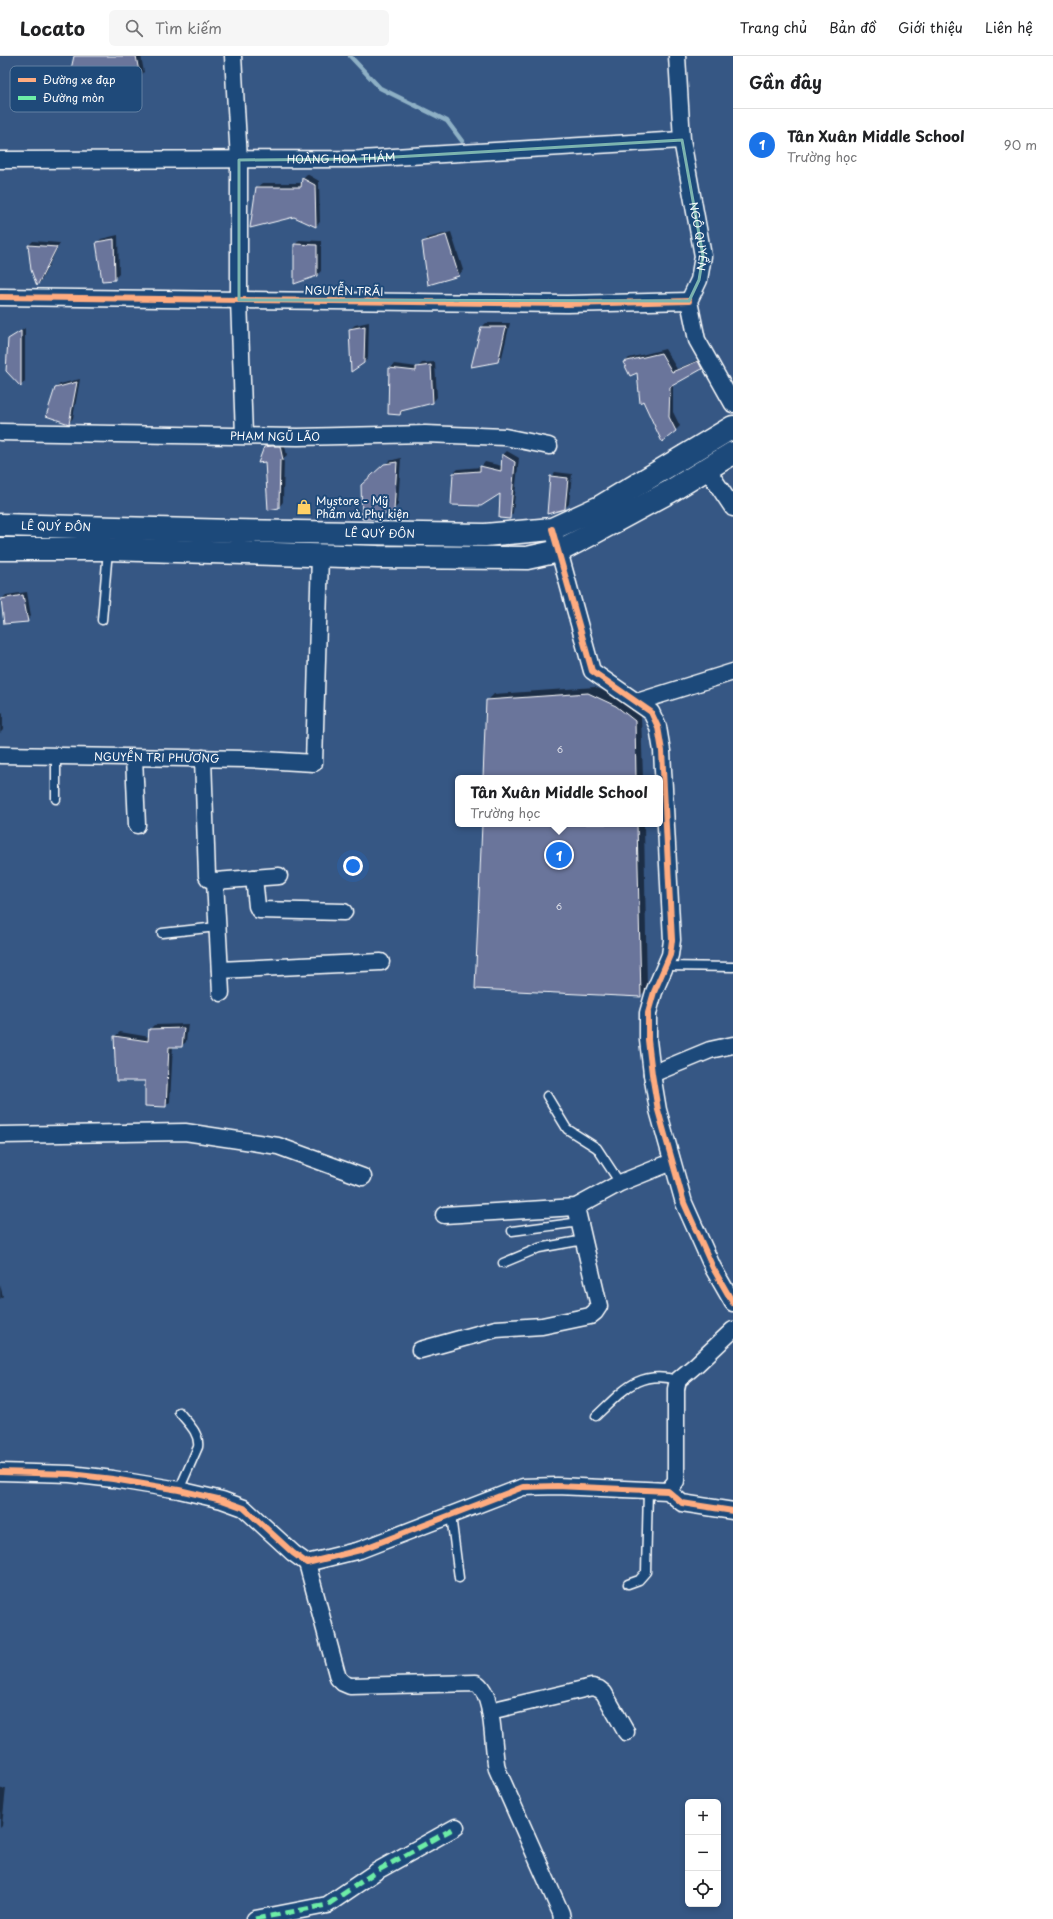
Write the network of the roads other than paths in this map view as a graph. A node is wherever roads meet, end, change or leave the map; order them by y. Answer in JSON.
{"nodes":[{"id":1,"x":233,"y":56,"type":"edge"},
{"id":2,"x":677,"y":56,"type":"edge"},
{"id":3,"x":682,"y":140,"type":"junction"},
{"id":4,"x":0,"y":160,"type":"edge"},
{"id":5,"x":239,"y":160,"type":"junction"},
{"id":6,"x":0,"y":297,"type":"edge"},
{"id":7,"x":239,"y":300,"type":"junction"},
{"id":8,"x":689,"y":301,"type":"junction"},
{"id":9,"x":733,"y":404,"type":"edge"},
{"id":10,"x":733,"y":427,"type":"edge"},
{"id":11,"x":0,"y":432,"type":"edge"},
{"id":12,"x":244,"y":435,"type":"junction"},
{"id":13,"x":549,"y":446,"type":"dead end"},
{"id":14,"x":733,"y":453,"type":"edge"},
{"id":15,"x":706,"y":469,"type":"junction"},
{"id":16,"x":733,"y":508,"type":"edge"},
{"id":17,"x":0,"y":525,"type":"edge"},
{"id":18,"x":552,"y":529,"type":"junction"},
{"id":19,"x":0,"y":549,"type":"edge"},
{"id":20,"x":108,"y":549,"type":"junction"},
{"id":21,"x":559,"y":550,"type":"junction"},
{"id":22,"x":320,"y":555,"type":"junction"},
{"id":23,"x":102,"y":620,"type":"dead end"},
{"id":24,"x":733,"y":672,"type":"edge"},
{"id":25,"x":637,"y":702,"type":"junction"},
{"id":26,"x":0,"y":755,"type":"edge"},
{"id":27,"x":56,"y":757,"type":"junction"},
{"id":28,"x":134,"y":758,"type":"junction"},
{"id":29,"x":203,"y":758,"type":"junction"},
{"id":30,"x":56,"y":799,"type":"dead end"},
{"id":31,"x":137,"y":825,"type":"dead end"},
{"id":32,"x":279,"y":876,"type":"dead end"},
{"id":33,"x":254,"y":878,"type":"junction"},
{"id":34,"x":215,"y":881,"type":"junction"},
{"id":35,"x":344,"y":912,"type":"dead end"},
{"id":36,"x":217,"y":927,"type":"junction"},
{"id":37,"x":162,"y":933,"type":"dead end"},
{"id":38,"x":381,"y":962,"type":"dead end"},
{"id":39,"x":666,"y":966,"type":"junction"},
{"id":40,"x":733,"y":967,"type":"edge"},
{"id":41,"x":220,"y":970,"type":"junction"},
{"id":42,"x":221,"y":993,"type":"dead end"},
{"id":43,"x":733,"y":1044,"type":"edge"},
{"id":44,"x":652,"y":1074,"type":"junction"},
{"id":45,"x":546,"y":1096,"type":"dead end"},
{"id":46,"x":0,"y":1136,"type":"edge"},
{"id":47,"x":672,"y":1162,"type":"junction"},
{"id":48,"x":363,"y":1177,"type":"dead end"},
{"id":49,"x":620,"y":1183,"type":"junction"},
{"id":50,"x":576,"y":1207,"type":"junction"},
{"id":51,"x":444,"y":1215,"type":"dead end"},
{"id":52,"x":580,"y":1222,"type":"junction"},
{"id":53,"x":512,"y":1231,"type":"dead end"},
{"id":54,"x":584,"y":1240,"type":"junction"},
{"id":55,"x":503,"y":1263,"type":"dead end"},
{"id":56,"x":733,"y":1303,"type":"edge"},
{"id":57,"x":733,"y":1330,"type":"edge"},
{"id":58,"x":420,"y":1350,"type":"dead end"},
{"id":59,"x":678,"y":1380,"type":"junction"},
{"id":60,"x":179,"y":1412,"type":"dead end"},
{"id":61,"x":596,"y":1416,"type":"dead end"},
{"id":62,"x":0,"y":1472,"type":"edge"},
{"id":63,"x":179,"y":1490,"type":"junction"},
{"id":64,"x":648,"y":1490,"type":"junction"},
{"id":65,"x":668,"y":1491,"type":"junction"},
{"id":66,"x":733,"y":1511,"type":"edge"},
{"id":67,"x":451,"y":1515,"type":"junction"},
{"id":68,"x":307,"y":1563,"type":"junction"},
{"id":69,"x":459,"y":1578,"type":"dead end"},
{"id":70,"x":628,"y":1584,"type":"dead end"},
{"id":71,"x":490,"y":1711,"type":"junction"},
{"id":72,"x":626,"y":1732,"type":"dead end"},
{"id":73,"x":456,"y":1827,"type":"dead end"},
{"id":74,"x":255,"y":1919,"type":"edge"},
{"id":75,"x":562,"y":1919,"type":"edge"}],
"edges":[{"from":1,"to":5,"type":"street"},
{"from":2,"to":3,"type":"street","name":"NGÔ QUYỀN"},
{"from":3,"to":5,"type":"street","name":"HOÀNG HOA THÁM"},
{"from":3,"to":8,"type":"street","name":"NGÔ QUYỀN"},
{"from":4,"to":5,"type":"street","name":"HOÀNG HOA THÁM"},
{"from":5,"to":7,"type":"street"},
{"from":6,"to":7,"type":"street","name":"NGUYỄN TRÃI"},
{"from":7,"to":8,"type":"street","name":"NGUYỄN TRÃI"},
{"from":7,"to":12,"type":"street"},
{"from":8,"to":9,"type":"street"},
{"from":10,"to":18,"type":"main road","name":"LÊ QUÝ ĐÔN"},
{"from":11,"to":12,"type":"street","name":"PHẠM NGŨ LÃO"},
{"from":12,"to":13,"type":"street","name":"PHẠM NGŨ LÃO"},
{"from":14,"to":15,"type":"main road","name":"LÊ QUÝ ĐÔN"},
{"from":15,"to":16,"type":"street"},
{"from":15,"to":21,"type":"main road","name":"LÊ QUÝ ĐÔN"},
{"from":17,"to":18,"type":"main road","name":"LÊ QUÝ ĐÔN"},
{"from":18,"to":21,"type":"street"},
{"from":19,"to":20,"type":"main road","name":"LÊ QUÝ ĐÔN"},
{"from":20,"to":22,"type":"main road","name":"LÊ QUÝ ĐÔN"},
{"from":20,"to":23,"type":"lane"},
{"from":21,"to":22,"type":"main road","name":"LÊ QUÝ ĐÔN"},
{"from":21,"to":25,"type":"street"},
{"from":22,"to":29,"type":"street","name":"NGUYỄN TRI PHƯƠNG"},
{"from":24,"to":25,"type":"street"},
{"from":25,"to":39,"type":"street"},
{"from":26,"to":27,"type":"street","name":"NGUYỄN TRI PHƯƠNG"},
{"from":27,"to":28,"type":"street","name":"NGUYỄN TRI PHƯƠNG"},
{"from":27,"to":30,"type":"lane"},
{"from":28,"to":29,"type":"street","name":"NGUYỄN TRI PHƯƠNG"},
{"from":28,"to":31,"type":"street"},
{"from":29,"to":34,"type":"street"},
{"from":32,"to":33,"type":"street"},
{"from":33,"to":34,"type":"street"},
{"from":33,"to":35,"type":"street"},
{"from":34,"to":36,"type":"street"},
{"from":36,"to":37,"type":"lane"},
{"from":36,"to":41,"type":"street"},
{"from":38,"to":41,"type":"street"},
{"from":39,"to":40,"type":"lane"},
{"from":39,"to":44,"type":"street"},
{"from":41,"to":42,"type":"street"},
{"from":43,"to":44,"type":"street"},
{"from":44,"to":47,"type":"street"},
{"from":45,"to":49,"type":"lane"},
{"from":46,"to":48,"type":"street"},
{"from":47,"to":49,"type":"street"},
{"from":47,"to":56,"type":"street"},
{"from":49,"to":50,"type":"street"},
{"from":50,"to":51,"type":"street"},
{"from":50,"to":52,"type":"street"},
{"from":52,"to":53,"type":"lane"},
{"from":52,"to":54,"type":"street"},
{"from":54,"to":55,"type":"lane"},
{"from":54,"to":58,"type":"street"},
{"from":57,"to":59,"type":"street"},
{"from":59,"to":61,"type":"lane"},
{"from":59,"to":65,"type":"street"},
{"from":60,"to":63,"type":"lane"},
{"from":62,"to":63,"type":"street"},
{"from":63,"to":68,"type":"street"},
{"from":64,"to":65,"type":"street"},
{"from":64,"to":67,"type":"street"},
{"from":64,"to":70,"type":"lane"},
{"from":65,"to":66,"type":"street"},
{"from":67,"to":68,"type":"street"},
{"from":67,"to":69,"type":"lane"},
{"from":68,"to":71,"type":"street"},
{"from":71,"to":72,"type":"street"},
{"from":71,"to":75,"type":"street"},
{"from":73,"to":74,"type":"street"}]}
